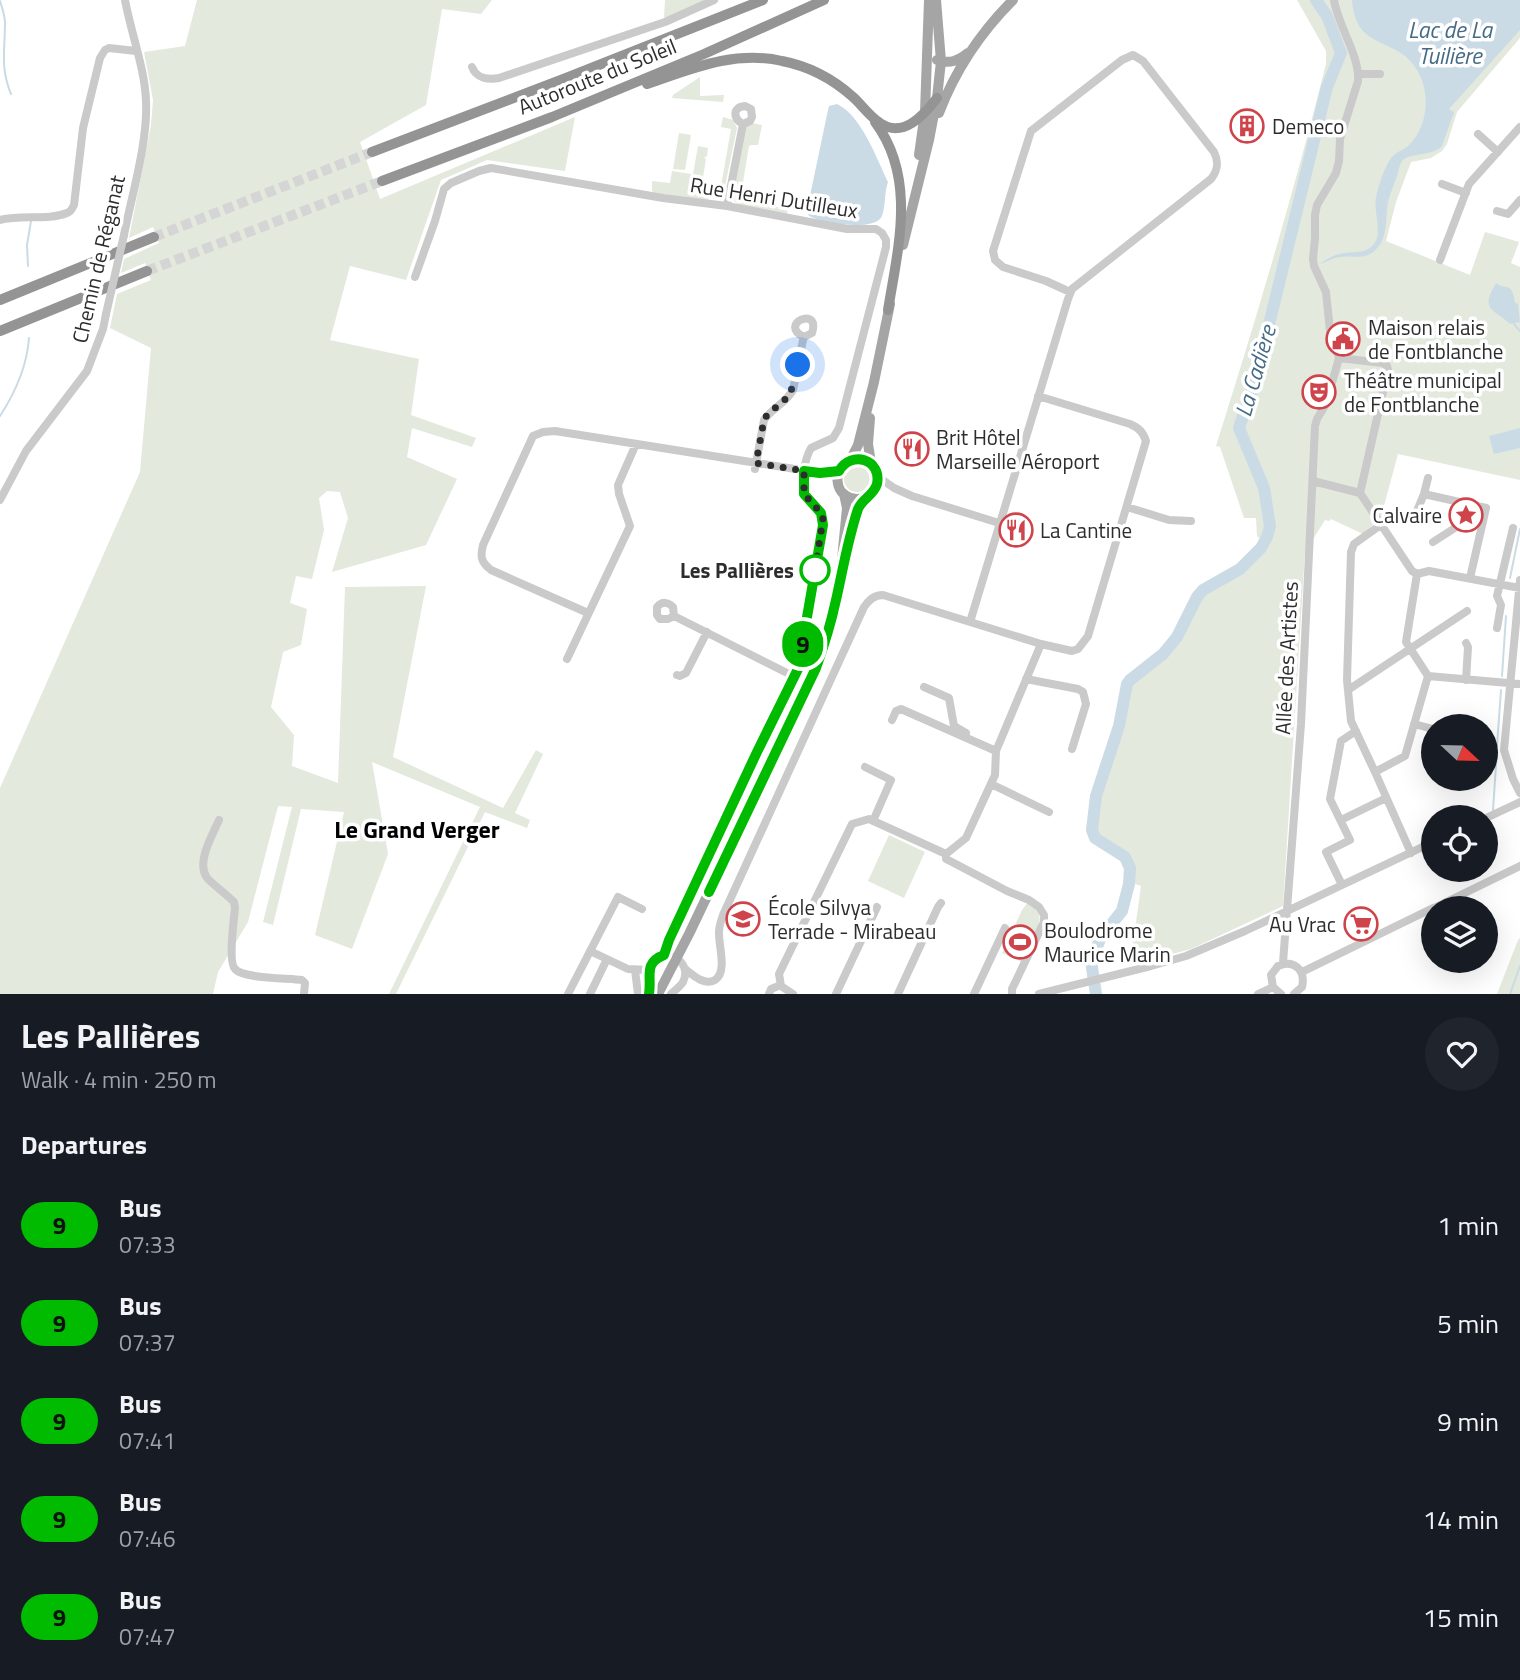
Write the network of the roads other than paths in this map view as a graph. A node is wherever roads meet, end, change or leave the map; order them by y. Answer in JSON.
{"nodes":[{"id":1,"x":125,"y":0,"type":"edge"},
{"id":2,"x":714,"y":0,"type":"edge"},
{"id":3,"x":763,"y":0,"type":"edge"},
{"id":4,"x":824,"y":0,"type":"edge"},
{"id":5,"x":929,"y":0,"type":"edge"},
{"id":6,"x":936,"y":0,"type":"edge"},
{"id":7,"x":1013,"y":0,"type":"edge"},
{"id":8,"x":1334,"y":0,"type":"edge"},
{"id":9,"x":928,"y":50,"type":"junction"},
{"id":10,"x":136,"y":51,"type":"junction"},
{"id":11,"x":971,"y":51,"type":"junction"},
{"id":12,"x":941,"y":61,"type":"junction"},
{"id":13,"x":472,"y":66,"type":"dead end"},
{"id":14,"x":1358,"y":74,"type":"junction"},
{"id":15,"x":1380,"y":74,"type":"dead end"},
{"id":16,"x":937,"y":98,"type":"junction"},
{"id":17,"x":867,"y":112,"type":"junction"},
{"id":18,"x":925,"y":112,"type":"junction"},
{"id":19,"x":552,"y":117,"type":"junction"},
{"id":20,"x":743,"y":124,"type":"dead end"},
{"id":21,"x":1520,"y":127,"type":"edge"},
{"id":22,"x":1478,"y":135,"type":"dead end"},
{"id":23,"x":929,"y":140,"type":"junction"},
{"id":24,"x":372,"y":152,"type":"tunnel mouth"},
{"id":25,"x":1498,"y":152,"type":"junction"},
{"id":26,"x":382,"y":181,"type":"tunnel mouth"},
{"id":27,"x":1442,"y":184,"type":"dead end"},
{"id":28,"x":1466,"y":193,"type":"junction"},
{"id":29,"x":1520,"y":200,"type":"edge"},
{"id":30,"x":727,"y":206,"type":"junction"},
{"id":31,"x":1497,"y":211,"type":"dead end"},
{"id":32,"x":909,"y":218,"type":"junction"},
{"id":33,"x":0,"y":220,"type":"edge"},
{"id":34,"x":154,"y":237,"type":"tunnel mouth"},
{"id":35,"x":1440,"y":260,"type":"dead end"},
{"id":36,"x":147,"y":271,"type":"tunnel mouth"},
{"id":37,"x":415,"y":277,"type":"dead end"},
{"id":38,"x":1070,"y":292,"type":"junction"},
{"id":39,"x":0,"y":300,"type":"edge"},
{"id":40,"x":888,"y":310,"type":"junction"},
{"id":41,"x":0,"y":331,"type":"edge"},
{"id":42,"x":804,"y":337,"type":"dead end"},
{"id":43,"x":1339,"y":358,"type":"junction"},
{"id":44,"x":874,"y":382,"type":"junction"},
{"id":45,"x":1038,"y":396,"type":"junction"},
{"id":46,"x":636,"y":444,"type":"junction"},
{"id":47,"x":851,"y":459,"type":"junction"},
{"id":48,"x":870,"y":463,"type":"junction"},
{"id":49,"x":755,"y":466,"type":"junction"},
{"id":50,"x":804,"y":471,"type":"junction"},
{"id":51,"x":839,"y":471,"type":"junction"},
{"id":52,"x":820,"y":473,"type":"junction"},
{"id":53,"x":877,"y":475,"type":"junction"},
{"id":54,"x":1428,"y":478,"type":"dead end"},
{"id":55,"x":1313,"y":481,"type":"junction"},
{"id":56,"x":838,"y":484,"type":"junction"},
{"id":57,"x":894,"y":488,"type":"junction"},
{"id":58,"x":1360,"y":493,"type":"junction"},
{"id":59,"x":844,"y":494,"type":"junction"},
{"id":60,"x":1424,"y":494,"type":"junction"},
{"id":61,"x":868,"y":495,"type":"junction"},
{"id":62,"x":0,"y":500,"type":"edge"},
{"id":63,"x":1127,"y":507,"type":"junction"},
{"id":64,"x":1486,"y":509,"type":"junction"},
{"id":65,"x":1191,"y":521,"type":"dead end"},
{"id":66,"x":999,"y":523,"type":"junction"},
{"id":67,"x":1381,"y":525,"type":"junction"},
{"id":68,"x":1513,"y":528,"type":"dead end"},
{"id":69,"x":1433,"y":542,"type":"dead end"},
{"id":70,"x":841,"y":570,"type":"junction"},
{"id":71,"x":1418,"y":574,"type":"junction"},
{"id":72,"x":1470,"y":578,"type":"junction"},
{"id":73,"x":1500,"y":584,"type":"junction"},
{"id":74,"x":1519,"y":586,"type":"edge"},
{"id":75,"x":1467,"y":611,"type":"dead end"},
{"id":76,"x":588,"y":614,"type":"junction"},
{"id":77,"x":674,"y":615,"type":"dead end"},
{"id":78,"x":970,"y":622,"type":"junction"},
{"id":79,"x":1497,"y":628,"type":"dead end"},
{"id":80,"x":707,"y":632,"type":"junction"},
{"id":81,"x":1466,"y":643,"type":"dead end"},
{"id":82,"x":1041,"y":644,"type":"junction"},
{"id":83,"x":1410,"y":650,"type":"junction"},
{"id":84,"x":567,"y":659,"type":"dead end"},
{"id":85,"x":677,"y":675,"type":"dead end"},
{"id":86,"x":1428,"y":676,"type":"junction"},
{"id":87,"x":795,"y":677,"type":"junction"},
{"id":88,"x":1026,"y":679,"type":"junction"},
{"id":89,"x":1466,"y":680,"type":"junction"},
{"id":90,"x":1510,"y":683,"type":"junction"},
{"id":91,"x":1520,"y":684,"type":"edge"},
{"id":92,"x":924,"y":687,"type":"dead end"},
{"id":93,"x":1348,"y":690,"type":"junction"},
{"id":94,"x":892,"y":720,"type":"dead end"},
{"id":95,"x":1414,"y":724,"type":"junction"},
{"id":96,"x":1421,"y":726,"type":"edge"},
{"id":97,"x":1356,"y":731,"type":"junction"},
{"id":98,"x":1072,"y":748,"type":"dead end"},
{"id":99,"x":996,"y":749,"type":"junction"},
{"id":100,"x":865,"y":768,"type":"dead end"},
{"id":101,"x":1376,"y":772,"type":"junction"},
{"id":102,"x":990,"y":784,"type":"junction"},
{"id":103,"x":1520,"y":793,"type":"edge"},
{"id":104,"x":1386,"y":798,"type":"junction"},
{"id":105,"x":1520,"y":802,"type":"edge"},
{"id":106,"x":1049,"y":812,"type":"dead end"},
{"id":107,"x":1498,"y":812,"type":"edge"},
{"id":108,"x":219,"y":820,"type":"dead end"},
{"id":109,"x":1341,"y":820,"type":"junction"},
{"id":110,"x":873,"y":821,"type":"junction"},
{"id":111,"x":1421,"y":848,"type":"edge"},
{"id":112,"x":1411,"y":853,"type":"junction"},
{"id":113,"x":946,"y":854,"type":"junction"},
{"id":114,"x":1520,"y":866,"type":"edge"},
{"id":115,"x":1342,"y":885,"type":"junction"},
{"id":116,"x":1458,"y":896,"type":"edge"},
{"id":117,"x":941,"y":904,"type":"dead end"},
{"id":118,"x":877,"y":907,"type":"dead end"},
{"id":119,"x":642,"y":909,"type":"dead end"},
{"id":120,"x":1287,"y":911,"type":"junction"},
{"id":121,"x":1421,"y":914,"type":"edge"},
{"id":122,"x":1005,"y":928,"type":"dead end"},
{"id":123,"x":590,"y":951,"type":"junction"},
{"id":124,"x":664,"y":955,"type":"junction"},
{"id":125,"x":677,"y":958,"type":"junction"},
{"id":126,"x":607,"y":959,"type":"junction"},
{"id":127,"x":1283,"y":963,"type":"junction"},
{"id":128,"x":685,"y":969,"type":"junction"},
{"id":129,"x":635,"y":970,"type":"junction"},
{"id":130,"x":649,"y":970,"type":"junction"},
{"id":131,"x":1302,"y":972,"type":"junction"},
{"id":132,"x":702,"y":981,"type":"junction"},
{"id":133,"x":651,"y":982,"type":"junction"},
{"id":134,"x":781,"y":985,"type":"junction"},
{"id":135,"x":1273,"y":987,"type":"junction"},
{"id":136,"x":1302,"y":987,"type":"junction"},
{"id":137,"x":676,"y":990,"type":"edge"},
{"id":138,"x":659,"y":992,"type":"edge"},
{"id":139,"x":304,"y":994,"type":"edge"},
{"id":140,"x":568,"y":994,"type":"edge"},
{"id":141,"x":590,"y":994,"type":"edge"},
{"id":142,"x":638,"y":994,"type":"edge"},
{"id":143,"x":649,"y":994,"type":"edge"},
{"id":144,"x":769,"y":994,"type":"edge"},
{"id":145,"x":793,"y":994,"type":"edge"},
{"id":146,"x":836,"y":994,"type":"edge"},
{"id":147,"x":898,"y":994,"type":"edge"},
{"id":148,"x":974,"y":994,"type":"edge"},
{"id":149,"x":1013,"y":994,"type":"edge"},
{"id":150,"x":1039,"y":994,"type":"edge"},
{"id":151,"x":1258,"y":994,"type":"edge"},
{"id":152,"x":1281,"y":994,"type":"edge"},
{"id":153,"x":1294,"y":994,"type":"edge"},
{"id":154,"x":1310,"y":994,"type":"edge"}],
"edges":[{"from":1,"to":10,"type":"street","name":"Chemin de Réganat"},
{"from":2,"to":13,"type":"street"},
{"from":3,"to":24,"type":"highway","name":"Autoroute du Soleil"},
{"from":4,"to":19,"type":"highway","name":"Autoroute du Soleil"},
{"from":5,"to":9,"type":"main road"},
{"from":6,"to":12,"type":"main road"},
{"from":7,"to":11,"type":"main road"},
{"from":8,"to":14,"type":"street"},
{"from":9,"to":12,"type":"main road"},
{"from":9,"to":18,"type":"main road"},
{"from":10,"to":33,"type":"street"},
{"from":10,"to":62,"type":"street","name":"Chemin de Réganat","bridge":true},
{"from":11,"to":12,"type":"main road"},
{"from":11,"to":23,"type":"main road"},
{"from":12,"to":16,"type":"main road"},
{"from":14,"to":15,"type":"street"},
{"from":14,"to":43,"type":"street"},
{"from":16,"to":18,"type":"highway"},
{"from":16,"to":23,"type":"main road"},
{"from":17,"to":18,"type":"highway"},
{"from":17,"to":19,"type":"highway"},
{"from":17,"to":40,"type":"highway"},
{"from":18,"to":32,"type":"main road"},
{"from":19,"to":26,"type":"highway","name":"Autoroute du Soleil"},
{"from":20,"to":30,"type":"street"},
{"from":21,"to":25,"type":"street"},
{"from":22,"to":25,"type":"street"},
{"from":23,"to":32,"type":"main road"},
{"from":25,"to":28,"type":"street"},
{"from":27,"to":28,"type":"street"},
{"from":28,"to":35,"type":"street"},
{"from":29,"to":31,"type":"street"},
{"from":30,"to":37,"type":"street","name":"Rue Henri Dutilleux"},
{"from":30,"to":50,"type":"street","name":"Rue Henri Dutilleux"},
{"from":32,"to":40,"type":"main road"},
{"from":34,"to":39,"type":"highway"},
{"from":36,"to":41,"type":"highway"},
{"from":38,"to":38,"type":"street"},
{"from":38,"to":45,"type":"street"},
{"from":40,"to":44,"type":"main road"},
{"from":42,"to":49,"type":"street"},
{"from":43,"to":55,"type":"street","name":"Allée des Artistes"},
{"from":43,"to":58,"type":"street"},
{"from":44,"to":47,"type":"main road"},
{"from":44,"to":48,"type":"main road"},
{"from":45,"to":63,"type":"street"},
{"from":45,"to":66,"type":"street"},
{"from":46,"to":49,"type":"street"},
{"from":46,"to":76,"type":"street"},
{"from":46,"to":76,"type":"street"},
{"from":47,"to":48,"type":"main road"},
{"from":47,"to":51,"type":"main road"},
{"from":48,"to":53,"type":"main road"},
{"from":49,"to":50,"type":"street"},
{"from":50,"to":52,"type":"street"},
{"from":50,"to":87,"type":"street"},
{"from":51,"to":52,"type":"street"},
{"from":51,"to":56,"type":"main road"},
{"from":52,"to":56,"type":"street"},
{"from":53,"to":57,"type":"street"},
{"from":53,"to":61,"type":"main road"},
{"from":54,"to":60,"type":"street"},
{"from":55,"to":58,"type":"street"},
{"from":55,"to":120,"type":"street","name":"Allée des Artistes"},
{"from":56,"to":59,"type":"main road"},
{"from":57,"to":61,"type":"street"},
{"from":57,"to":66,"type":"street"},
{"from":58,"to":67,"type":"street"},
{"from":59,"to":61,"type":"main road"},
{"from":59,"to":70,"type":"main road"},
{"from":60,"to":64,"type":"street"},
{"from":60,"to":67,"type":"street"},
{"from":61,"to":70,"type":"main road"},
{"from":63,"to":65,"type":"street"},
{"from":63,"to":82,"type":"street"},
{"from":64,"to":69,"type":"street"},
{"from":64,"to":72,"type":"street"},
{"from":66,"to":78,"type":"street"},
{"from":67,"to":71,"type":"street"},
{"from":67,"to":93,"type":"street"},
{"from":68,"to":73,"type":"street"},
{"from":70,"to":125,"type":"main road"},
{"from":71,"to":72,"type":"street"},
{"from":71,"to":83,"type":"street"},
{"from":72,"to":73,"type":"street"},
{"from":73,"to":74,"type":"street"},
{"from":73,"to":79,"type":"street"},
{"from":74,"to":90,"type":"street"},
{"from":75,"to":83,"type":"street"},
{"from":76,"to":84,"type":"street"},
{"from":77,"to":80,"type":"street"},
{"from":78,"to":82,"type":"street"},
{"from":78,"to":132,"type":"street"},
{"from":80,"to":85,"type":"street"},
{"from":80,"to":87,"type":"street"},
{"from":81,"to":89,"type":"street"},
{"from":82,"to":88,"type":"street"},
{"from":83,"to":86,"type":"street"},
{"from":83,"to":93,"type":"street"},
{"from":86,"to":89,"type":"street"},
{"from":86,"to":95,"type":"street"},
{"from":87,"to":124,"type":"street"},
{"from":88,"to":98,"type":"street"},
{"from":88,"to":99,"type":"street"},
{"from":89,"to":90,"type":"street"},
{"from":90,"to":91,"type":"street"},
{"from":90,"to":103,"type":"street"},
{"from":92,"to":99,"type":"street"},
{"from":93,"to":97,"type":"street"},
{"from":94,"to":99,"type":"street"},
{"from":95,"to":96,"type":"street"},
{"from":95,"to":101,"type":"street"},
{"from":97,"to":101,"type":"street"},
{"from":97,"to":109,"type":"street"},
{"from":99,"to":102,"type":"street"},
{"from":100,"to":110,"type":"street"},
{"from":101,"to":104,"type":"street"},
{"from":102,"to":106,"type":"street"},
{"from":102,"to":113,"type":"street"},
{"from":104,"to":109,"type":"street"},
{"from":104,"to":112,"type":"street"},
{"from":105,"to":107,"type":"street"},
{"from":108,"to":139,"type":"street"},
{"from":109,"to":115,"type":"street"},
{"from":110,"to":113,"type":"street"},
{"from":110,"to":134,"type":"street"},
{"from":111,"to":112,"type":"street"},
{"from":112,"to":115,"type":"street"},
{"from":113,"to":149,"type":"street"},
{"from":114,"to":116,"type":"street"},
{"from":115,"to":120,"type":"street"},
{"from":117,"to":147,"type":"street"},
{"from":118,"to":146,"type":"street"},
{"from":119,"to":123,"type":"street"},
{"from":120,"to":127,"type":"street","name":"Allée des Artistes"},
{"from":120,"to":150,"type":"street"},
{"from":121,"to":131,"type":"street"},
{"from":122,"to":148,"type":"street"},
{"from":123,"to":126,"type":"street"},
{"from":123,"to":140,"type":"street"},
{"from":124,"to":125,"type":"street"},
{"from":124,"to":130,"type":"street"},
{"from":125,"to":128,"type":"street"},
{"from":125,"to":138,"type":"main road"},
{"from":126,"to":129,"type":"street"},
{"from":126,"to":141,"type":"street"},
{"from":127,"to":131,"type":"street"},
{"from":127,"to":135,"type":"street","name":"Allée des Artistes"},
{"from":128,"to":132,"type":"street"},
{"from":128,"to":137,"type":"street"},
{"from":129,"to":130,"type":"street"},
{"from":129,"to":142,"type":"street"},
{"from":130,"to":133,"type":"street"},
{"from":131,"to":136,"type":"street"},
{"from":132,"to":137,"type":"street"},
{"from":133,"to":138,"type":"street"},
{"from":133,"to":143,"type":"street"},
{"from":134,"to":144,"type":"street"},
{"from":134,"to":145,"type":"street"},
{"from":135,"to":151,"type":"street"},
{"from":135,"to":152,"type":"street"},
{"from":136,"to":153,"type":"street"},
{"from":136,"to":154,"type":"street"},
{"from":137,"to":138,"type":"street"}]}
